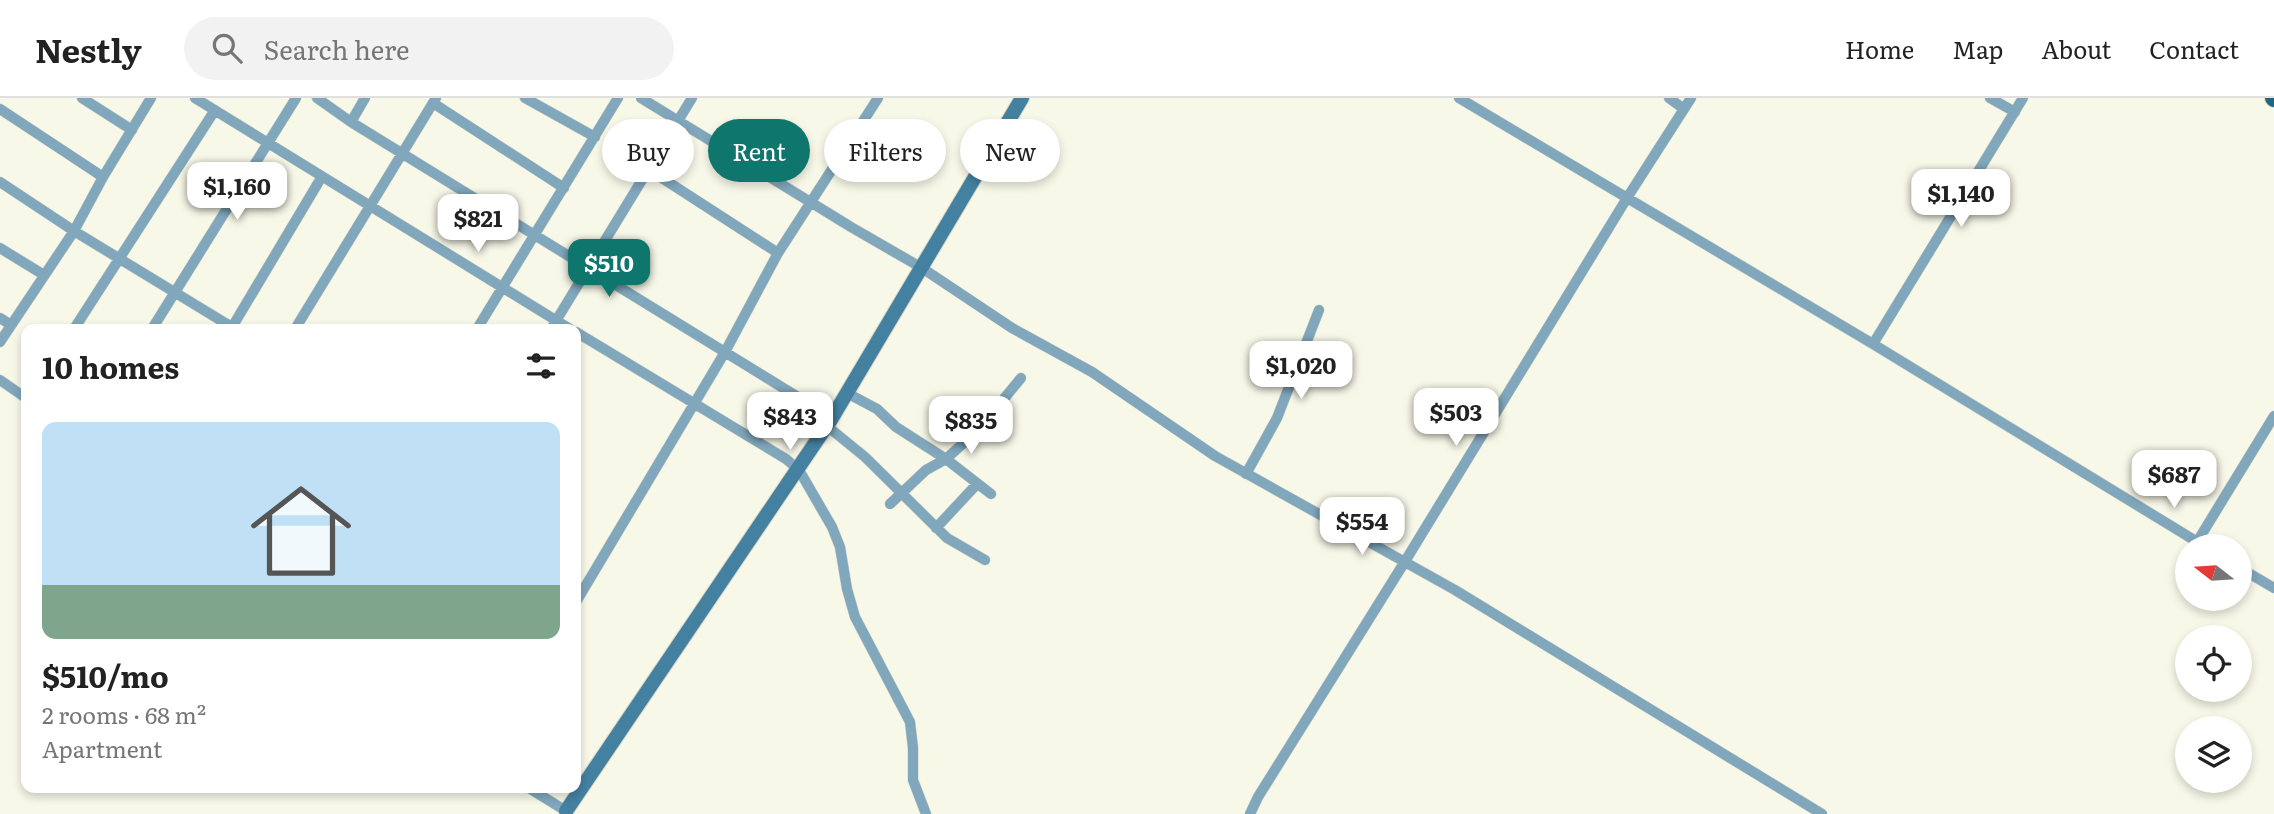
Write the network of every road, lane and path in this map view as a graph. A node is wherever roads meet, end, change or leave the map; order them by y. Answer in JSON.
{"nodes":[{"id":1,"x":82,"y":98,"type":"edge"},
{"id":2,"x":152,"y":98,"type":"edge"},
{"id":3,"x":195,"y":98,"type":"edge"},
{"id":4,"x":296,"y":98,"type":"edge"},
{"id":5,"x":317,"y":98,"type":"edge"},
{"id":6,"x":365,"y":98,"type":"edge"},
{"id":7,"x":525,"y":98,"type":"edge"},
{"id":8,"x":618,"y":98,"type":"edge"},
{"id":9,"x":641,"y":98,"type":"edge"},
{"id":10,"x":692,"y":98,"type":"edge"},
{"id":11,"x":863,"y":98,"type":"edge"},
{"id":12,"x":1023,"y":98,"type":"edge"},
{"id":13,"x":1459,"y":98,"type":"edge"},
{"id":14,"x":1485,"y":98,"type":"edge"},
{"id":15,"x":1669,"y":98,"type":"edge"},
{"id":16,"x":1691,"y":98,"type":"edge"},
{"id":17,"x":1990,"y":98,"type":"edge"},
{"id":18,"x":2023,"y":98,"type":"edge"},
{"id":19,"x":434,"y":100,"type":"edge"},
{"id":20,"x":876,"y":101,"type":"edge"},
{"id":21,"x":0,"y":109,"type":"edge"},
{"id":22,"x":1478,"y":109,"type":"junction"},
{"id":23,"x":1684,"y":109,"type":"junction"},
{"id":24,"x":215,"y":110,"type":"junction"},
{"id":25,"x":2015,"y":112,"type":"junction"},
{"id":26,"x":678,"y":119,"type":"joint"},
{"id":27,"x":351,"y":122,"type":"junction"},
{"id":28,"x":132,"y":130,"type":"junction"},
{"id":29,"x":694,"y":130,"type":"edge"},
{"id":30,"x":594,"y":137,"type":"junction"},
{"id":31,"x":266,"y":144,"type":"junction"},
{"id":32,"x":402,"y":153,"type":"junction"},
{"id":33,"x":103,"y":177,"type":"junction"},
{"id":34,"x":321,"y":178,"type":"junction"},
{"id":35,"x":0,"y":182,"type":"edge"},
{"id":36,"x":640,"y":182,"type":"edge"},
{"id":37,"x":668,"y":182,"type":"edge"},
{"id":38,"x":564,"y":188,"type":"junction"},
{"id":39,"x":1627,"y":198,"type":"junction"},
{"id":40,"x":811,"y":202,"type":"junction"},
{"id":41,"x":369,"y":207,"type":"junction"},
{"id":42,"x":74,"y":231,"type":"junction"},
{"id":43,"x":536,"y":235,"type":"junction"},
{"id":44,"x":0,"y":248,"type":"edge"},
{"id":45,"x":778,"y":253,"type":"junction"},
{"id":46,"x":121,"y":258,"type":"junction"},
{"id":47,"x":589,"y":268,"type":"junction"},
{"id":48,"x":922,"y":268,"type":"junction"},
{"id":49,"x":44,"y":275,"type":"junction"},
{"id":50,"x":503,"y":288,"type":"junction"},
{"id":51,"x":176,"y":293,"type":"junction"},
{"id":52,"x":1319,"y":310,"type":"dead end"},
{"id":53,"x":0,"y":318,"type":"edge"},
{"id":54,"x":77,"y":324,"type":"edge"},
{"id":55,"x":155,"y":324,"type":"edge"},
{"id":56,"x":226,"y":324,"type":"edge"},
{"id":57,"x":235,"y":324,"type":"edge"},
{"id":58,"x":298,"y":324,"type":"edge"},
{"id":59,"x":480,"y":324,"type":"edge"},
{"id":60,"x":553,"y":324,"type":"edge"},
{"id":61,"x":555,"y":324,"type":"edge"},
{"id":62,"x":11,"y":325,"type":"junction"},
{"id":63,"x":581,"y":335,"type":"edge"},
{"id":64,"x":0,"y":342,"type":"edge"},
{"id":65,"x":1873,"y":344,"type":"junction"},
{"id":66,"x":725,"y":352,"type":"junction"},
{"id":67,"x":1021,"y":378,"type":"dead end"},
{"id":68,"x":0,"y":380,"type":"edge"},
{"id":69,"x":847,"y":393,"type":"junction"},
{"id":70,"x":21,"y":395,"type":"edge"},
{"id":71,"x":694,"y":405,"type":"junction"},
{"id":72,"x":2274,"y":416,"type":"edge"},
{"id":73,"x":830,"y":422,"type":"junction"},
{"id":74,"x":946,"y":459,"type":"junction"},
{"id":75,"x":799,"y":470,"type":"junction"},
{"id":76,"x":1246,"y":474,"type":"junction"},
{"id":77,"x":977,"y":484,"type":"junction"},
{"id":78,"x":903,"y":492,"type":"junction"},
{"id":79,"x":991,"y":494,"type":"dead end"},
{"id":80,"x":890,"y":504,"type":"dead end"},
{"id":81,"x":936,"y":528,"type":"junction"},
{"id":82,"x":2185,"y":534,"type":"edge"},
{"id":83,"x":2207,"y":534,"type":"edge"},
{"id":84,"x":985,"y":560,"type":"dead end"},
{"id":85,"x":1404,"y":563,"type":"junction"},
{"id":86,"x":2252,"y":575,"type":"edge"},
{"id":87,"x":2274,"y":588,"type":"edge"},
{"id":88,"x":581,"y":594,"type":"edge"},
{"id":89,"x":581,"y":789,"type":"edge"},
{"id":90,"x":537,"y":793,"type":"edge"},
{"id":91,"x":578,"y":793,"type":"edge"},
{"id":92,"x":566,"y":811,"type":"joint"},
{"id":93,"x":926,"y":814,"type":"edge"},
{"id":94,"x":1250,"y":814,"type":"edge"},
{"id":95,"x":1822,"y":814,"type":"edge"}],
"edges":[{"from":1,"to":28,"type":"street"},
{"from":2,"to":28,"type":"street"},
{"from":3,"to":24,"type":"street"},
{"from":4,"to":31,"type":"street"},
{"from":5,"to":27,"type":"street"},
{"from":6,"to":27,"type":"street"},
{"from":7,"to":30,"type":"street"},
{"from":8,"to":30,"type":"street"},
{"from":9,"to":26,"type":"street"},
{"from":10,"to":26,"type":"street"},
{"from":11,"to":20,"type":"street"},
{"from":12,"to":48,"type":"street"},
{"from":13,"to":22,"type":"street"},
{"from":14,"to":22,"type":"street"},
{"from":15,"to":23,"type":"street"},
{"from":16,"to":23,"type":"street"},
{"from":17,"to":25,"type":"street"},
{"from":18,"to":25,"type":"street"},
{"from":19,"to":32,"type":"street"},
{"from":19,"to":38,"type":"street"},
{"from":20,"to":40,"type":"street"},
{"from":21,"to":33,"type":"street"},
{"from":22,"to":39,"type":"street"},
{"from":23,"to":39,"type":"street"},
{"from":24,"to":31,"type":"street"},
{"from":24,"to":46,"type":"street"},
{"from":25,"to":65,"type":"street"},
{"from":27,"to":32,"type":"street"},
{"from":28,"to":33,"type":"street"},
{"from":29,"to":40,"type":"street"},
{"from":30,"to":38,"type":"street"},
{"from":31,"to":34,"type":"street"},
{"from":31,"to":51,"type":"street"},
{"from":32,"to":41,"type":"street"},
{"from":32,"to":43,"type":"street"},
{"from":33,"to":42,"type":"street"},
{"from":34,"to":41,"type":"street"},
{"from":34,"to":57,"type":"street"},
{"from":35,"to":42,"type":"street"},
{"from":36,"to":47,"type":"street"},
{"from":37,"to":45,"type":"street"},
{"from":38,"to":43,"type":"street"},
{"from":39,"to":65,"type":"street"},
{"from":39,"to":85,"type":"street"},
{"from":40,"to":45,"type":"street"},
{"from":40,"to":48,"type":"street"},
{"from":41,"to":50,"type":"street"},
{"from":41,"to":58,"type":"street"},
{"from":42,"to":46,"type":"street"},
{"from":42,"to":49,"type":"street"},
{"from":43,"to":47,"type":"street"},
{"from":43,"to":50,"type":"street"},
{"from":44,"to":49,"type":"street"},
{"from":45,"to":66,"type":"street"},
{"from":46,"to":51,"type":"street"},
{"from":46,"to":54,"type":"street"},
{"from":47,"to":61,"type":"street"},
{"from":47,"to":66,"type":"street"},
{"from":48,"to":69,"type":"street"},
{"from":48,"to":76,"type":"street"},
{"from":49,"to":62,"type":"street"},
{"from":50,"to":59,"type":"street"},
{"from":50,"to":60,"type":"street"},
{"from":51,"to":55,"type":"street"},
{"from":51,"to":56,"type":"street"},
{"from":52,"to":76,"type":"street"},
{"from":53,"to":62,"type":"street"},
{"from":62,"to":64,"type":"street"},
{"from":63,"to":71,"type":"street"},
{"from":65,"to":82,"type":"street"},
{"from":66,"to":71,"type":"street"},
{"from":66,"to":73,"type":"street"},
{"from":67,"to":74,"type":"street"},
{"from":68,"to":70,"type":"street"},
{"from":69,"to":73,"type":"street"},
{"from":69,"to":74,"type":"street"},
{"from":71,"to":75,"type":"street"},
{"from":71,"to":88,"type":"street"},
{"from":72,"to":83,"type":"street"},
{"from":73,"to":75,"type":"street"},
{"from":73,"to":78,"type":"street"},
{"from":74,"to":77,"type":"street"},
{"from":74,"to":78,"type":"street"},
{"from":75,"to":89,"type":"street"},
{"from":75,"to":93,"type":"street"},
{"from":76,"to":85,"type":"street"},
{"from":77,"to":79,"type":"street"},
{"from":77,"to":81,"type":"street"},
{"from":78,"to":80,"type":"street"},
{"from":78,"to":81,"type":"street"},
{"from":81,"to":84,"type":"street"},
{"from":85,"to":94,"type":"street"},
{"from":85,"to":95,"type":"street"},
{"from":86,"to":87,"type":"street"},
{"from":90,"to":92,"type":"street"},
{"from":91,"to":92,"type":"street"}]}
